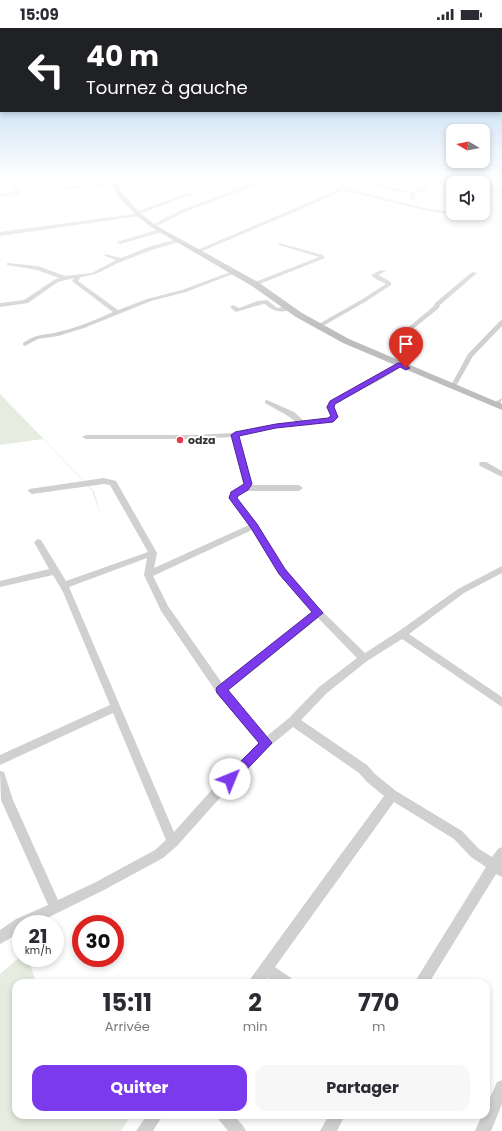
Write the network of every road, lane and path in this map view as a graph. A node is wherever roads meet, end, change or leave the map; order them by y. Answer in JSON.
{"nodes":[{"id":1,"x":24,"y":230,"type":"edge"},
{"id":2,"x":150,"y":230,"type":"edge"},
{"id":3,"x":160,"y":230,"type":"edge"},
{"id":4,"x":246,"y":230,"type":"edge"},
{"id":5,"x":0,"y":234,"type":"edge"},
{"id":6,"x":178,"y":241,"type":"junction"},
{"id":7,"x":120,"y":242,"type":"dead end"},
{"id":8,"x":281,"y":244,"type":"dead end"},
{"id":9,"x":198,"y":251,"type":"junction"},
{"id":10,"x":107,"y":255,"type":"dead end"},
{"id":11,"x":121,"y":260,"type":"junction"},
{"id":12,"x":9,"y":264,"type":"dead end"},
{"id":13,"x":383,"y":271,"type":"dead end"},
{"id":14,"x":235,"y":272,"type":"junction"},
{"id":15,"x":474,"y":273,"type":"dead end"},
{"id":16,"x":78,"y":277,"type":"junction"},
{"id":17,"x":64,"y":278,"type":"junction"},
{"id":18,"x":255,"y":284,"type":"junction"},
{"id":19,"x":0,"y":305,"type":"edge"},
{"id":20,"x":233,"y":307,"type":"dead end"},
{"id":21,"x":290,"y":308,"type":"junction"},
{"id":22,"x":117,"y":312,"type":"junction"},
{"id":23,"x":502,"y":322,"type":"edge"},
{"id":24,"x":319,"y":326,"type":"junction"},
{"id":25,"x":25,"y":344,"type":"dead end"},
{"id":26,"x":400,"y":365,"type":"junction"},
{"id":27,"x":453,"y":387,"type":"junction"},
{"id":28,"x":267,"y":402,"type":"dead end"},
{"id":29,"x":501,"y":404,"type":"edge"},
{"id":30,"x":303,"y":423,"type":"junction"},
{"id":31,"x":235,"y":435,"type":"junction"},
{"id":32,"x":86,"y":437,"type":"dead end"},
{"id":33,"x":483,"y":464,"type":"dead end"},
{"id":34,"x":502,"y":474,"type":"edge"},
{"id":35,"x":245,"y":488,"type":"junction"},
{"id":36,"x":299,"y":488,"type":"dead end"},
{"id":37,"x":32,"y":491,"type":"dead end"},
{"id":38,"x":254,"y":526,"type":"junction"},
{"id":39,"x":38,"y":542,"type":"dead end"},
{"id":40,"x":153,"y":553,"type":"junction"},
{"id":41,"x":502,"y":569,"type":"edge"},
{"id":42,"x":55,"y":571,"type":"junction"},
{"id":43,"x":148,"y":575,"type":"junction"},
{"id":44,"x":0,"y":584,"type":"edge"},
{"id":45,"x":63,"y":586,"type":"junction"},
{"id":46,"x":318,"y":613,"type":"junction"},
{"id":47,"x":402,"y":634,"type":"junction"},
{"id":48,"x":364,"y":658,"type":"junction"},
{"id":49,"x":221,"y":690,"type":"junction"},
{"id":50,"x":502,"y":703,"type":"edge"},
{"id":51,"x":115,"y":707,"type":"junction"},
{"id":52,"x":293,"y":721,"type":"junction"},
{"id":53,"x":266,"y":743,"type":"junction"},
{"id":54,"x":0,"y":760,"type":"edge"},
{"id":55,"x":0,"y":776,"type":"edge"},
{"id":56,"x":392,"y":795,"type":"junction"},
{"id":57,"x":173,"y":842,"type":"junction"},
{"id":58,"x":502,"y":853,"type":"edge"},
{"id":59,"x":498,"y":869,"type":"edge"},
{"id":60,"x":55,"y":908,"type":"junction"},
{"id":61,"x":40,"y":915,"type":"edge"},
{"id":62,"x":12,"y":930,"type":"edge"},
{"id":63,"x":0,"y":938,"type":"edge"},
{"id":64,"x":266,"y":969,"type":"junction"},
{"id":65,"x":259,"y":979,"type":"edge"},
{"id":66,"x":280,"y":979,"type":"edge"},
{"id":67,"x":424,"y":979,"type":"edge"},
{"id":68,"x":502,"y":1087,"type":"edge"},
{"id":69,"x":490,"y":1115,"type":"edge"},
{"id":70,"x":153,"y":1119,"type":"edge"},
{"id":71,"x":228,"y":1119,"type":"edge"},
{"id":72,"x":336,"y":1119,"type":"edge"},
{"id":73,"x":488,"y":1119,"type":"edge"},
{"id":74,"x":144,"y":1131,"type":"edge"},
{"id":75,"x":238,"y":1131,"type":"edge"},
{"id":76,"x":328,"y":1131,"type":"edge"},
{"id":77,"x":483,"y":1131,"type":"edge"}],
"edges":[{"from":1,"to":5,"type":"street"},
{"from":2,"to":7,"type":"street"},
{"from":3,"to":6,"type":"street"},
{"from":4,"to":9,"type":"street"},
{"from":6,"to":9,"type":"street"},
{"from":6,"to":11,"type":"street"},
{"from":8,"to":18,"type":"street"},
{"from":9,"to":14,"type":"street"},
{"from":10,"to":11,"type":"street"},
{"from":11,"to":16,"type":"street"},
{"from":12,"to":17,"type":"street"},
{"from":13,"to":24,"type":"street"},
{"from":14,"to":18,"type":"street"},
{"from":14,"to":22,"type":"street"},
{"from":15,"to":26,"type":"street"},
{"from":16,"to":17,"type":"street"},
{"from":16,"to":22,"type":"street"},
{"from":17,"to":19,"type":"street"},
{"from":18,"to":21,"type":"street"},
{"from":20,"to":21,"type":"street"},
{"from":21,"to":24,"type":"street"},
{"from":22,"to":25,"type":"street"},
{"from":23,"to":27,"type":"street"},
{"from":24,"to":26,"type":"street"},
{"from":26,"to":27,"type":"street"},
{"from":26,"to":30,"type":"street"},
{"from":27,"to":29,"type":"street"},
{"from":28,"to":30,"type":"street"},
{"from":30,"to":31,"type":"street"},
{"from":31,"to":32,"type":"street"},
{"from":31,"to":35,"type":"street"},
{"from":33,"to":34,"type":"street"},
{"from":35,"to":36,"type":"street"},
{"from":35,"to":38,"type":"street"},
{"from":37,"to":40,"type":"street"},
{"from":38,"to":43,"type":"street"},
{"from":38,"to":46,"type":"street"},
{"from":39,"to":42,"type":"street"},
{"from":40,"to":43,"type":"street"},
{"from":40,"to":45,"type":"street"},
{"from":41,"to":47,"type":"street"},
{"from":42,"to":44,"type":"street"},
{"from":42,"to":45,"type":"street"},
{"from":43,"to":49,"type":"street"},
{"from":45,"to":51,"type":"street"},
{"from":46,"to":48,"type":"street"},
{"from":46,"to":49,"type":"street"},
{"from":47,"to":48,"type":"street"},
{"from":47,"to":50,"type":"street"},
{"from":48,"to":52,"type":"street"},
{"from":49,"to":53,"type":"street"},
{"from":51,"to":54,"type":"street"},
{"from":51,"to":57,"type":"street"},
{"from":52,"to":53,"type":"street"},
{"from":52,"to":56,"type":"street"},
{"from":53,"to":57,"type":"street"},
{"from":55,"to":60,"type":"street"},
{"from":56,"to":59,"type":"street"},
{"from":56,"to":64,"type":"street"},
{"from":57,"to":60,"type":"street"},
{"from":58,"to":59,"type":"street"},
{"from":59,"to":67,"type":"street"},
{"from":60,"to":61,"type":"street"},
{"from":62,"to":63,"type":"street"},
{"from":64,"to":65,"type":"street"},
{"from":64,"to":66,"type":"street"},
{"from":68,"to":69,"type":"street"},
{"from":70,"to":74,"type":"street"},
{"from":71,"to":75,"type":"street"},
{"from":72,"to":76,"type":"street"},
{"from":73,"to":77,"type":"street"}]}
